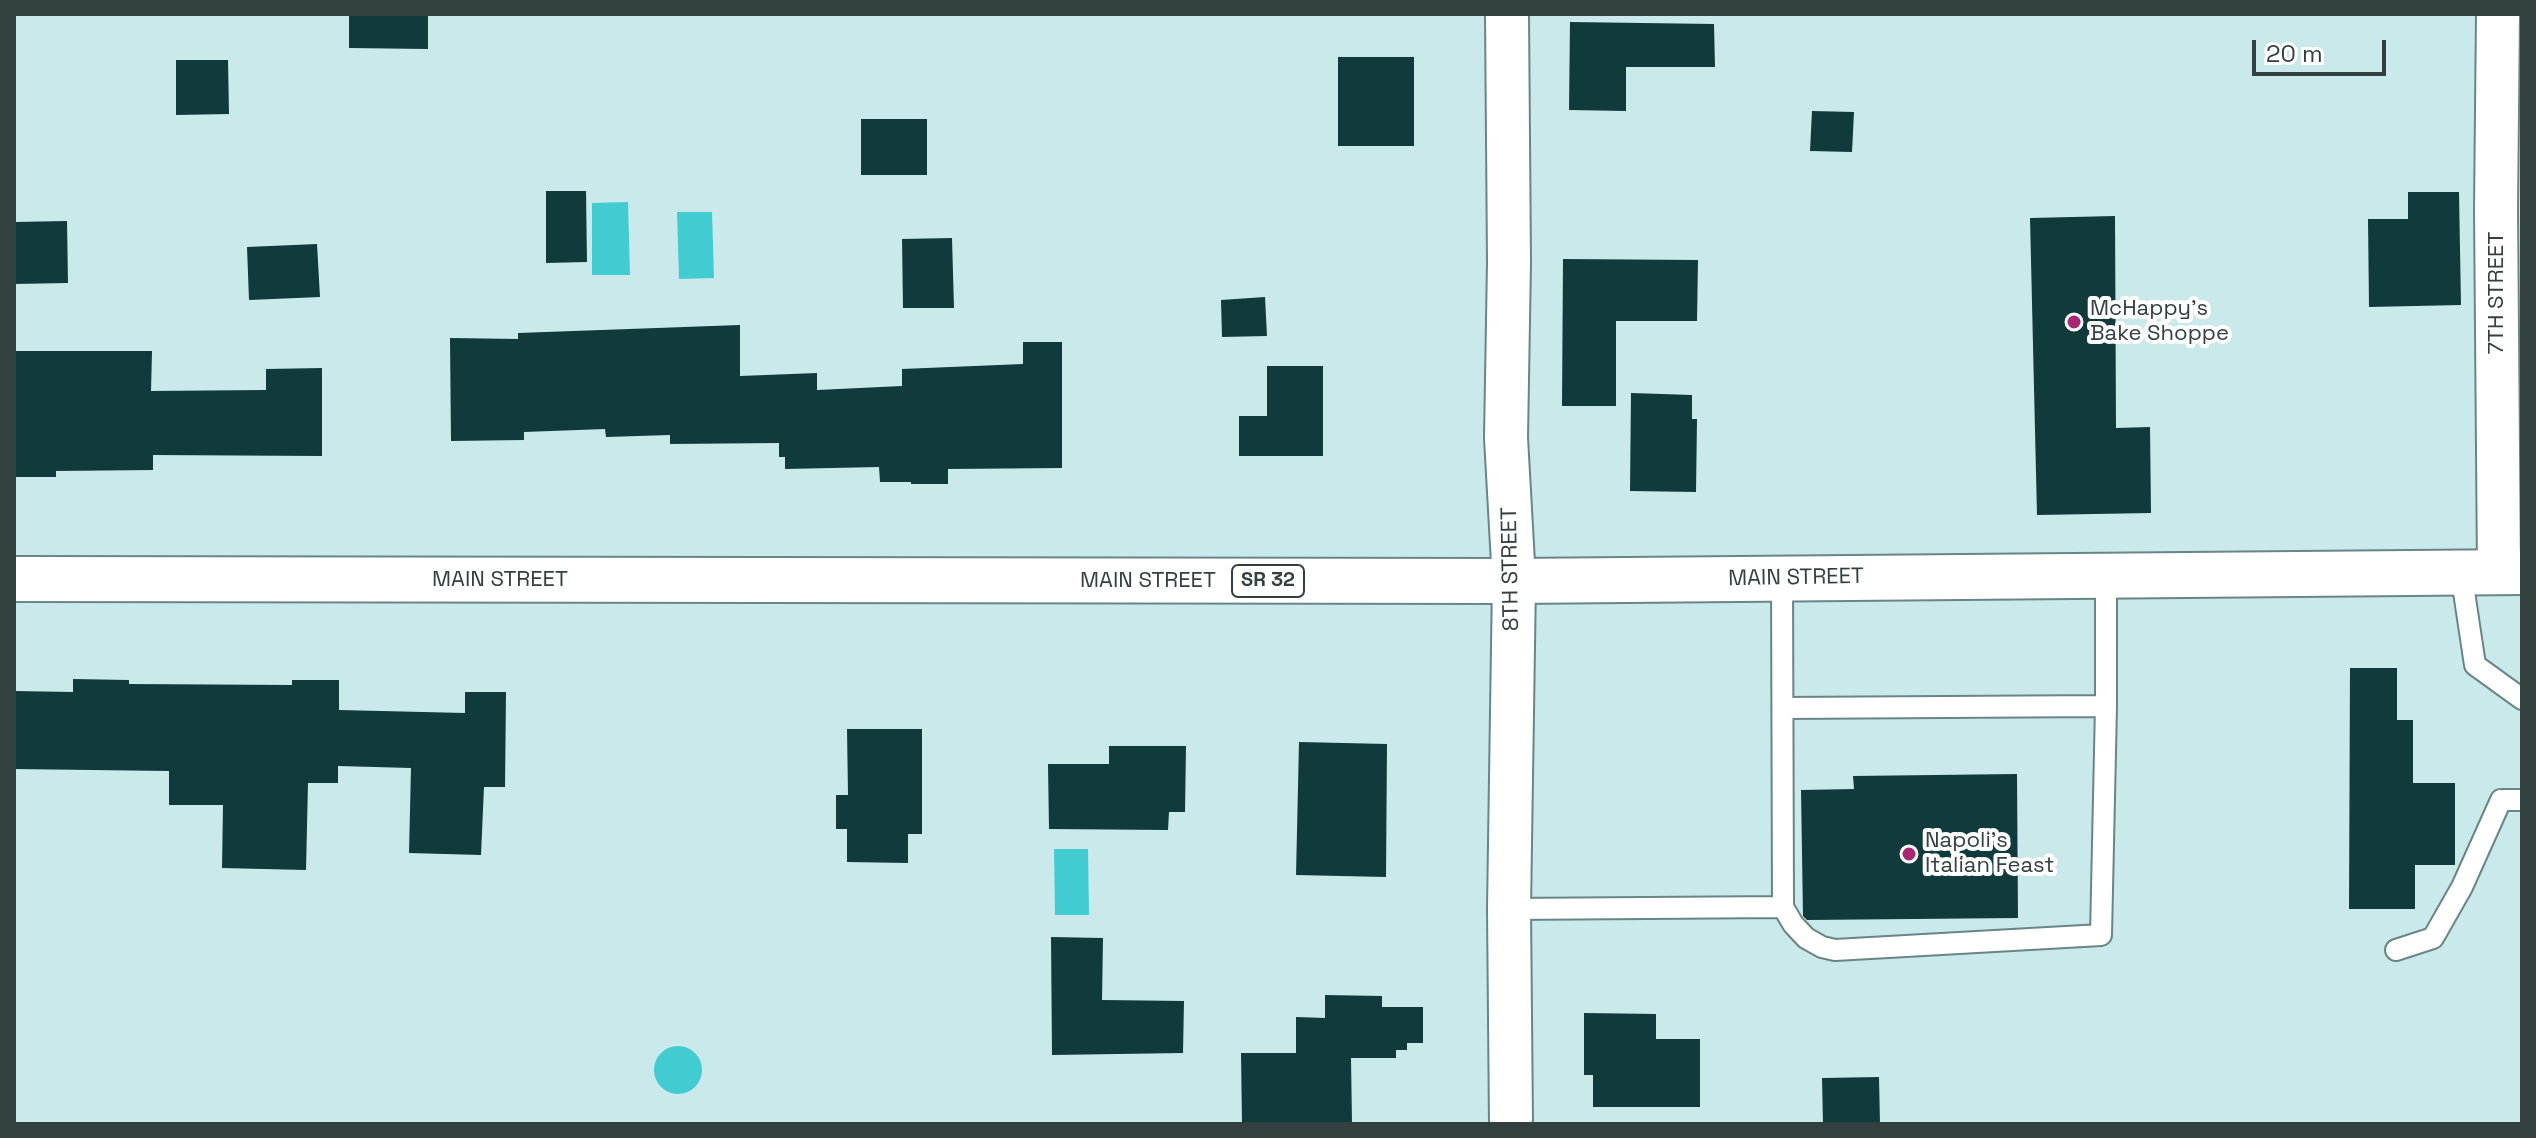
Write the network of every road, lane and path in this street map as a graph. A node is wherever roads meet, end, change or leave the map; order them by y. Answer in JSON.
{"nodes":[{"id":1,"x":1507,"y":14,"type":"edge"},
{"id":2,"x":2498,"y":14,"type":"edge"},
{"id":3,"x":2510,"y":86,"type":"edge"},
{"id":4,"x":2509,"y":197,"type":"edge"},
{"id":5,"x":2510,"y":493,"type":"edge"},
{"id":6,"x":2494,"y":572,"type":"edge"},
{"id":7,"x":2106,"y":575,"type":"junction"},
{"id":8,"x":1782,"y":578,"type":"junction"},
{"id":9,"x":14,"y":579,"type":"edge"},
{"id":10,"x":1514,"y":581,"type":"junction"},
{"id":11,"x":2522,"y":699,"type":"edge"},
{"id":12,"x":2106,"y":706,"type":"junction"},
{"id":13,"x":1783,"y":708,"type":"junction"},
{"id":14,"x":2522,"y":800,"type":"edge"},
{"id":15,"x":1783,"y":907,"type":"junction"},
{"id":16,"x":1509,"y":909,"type":"junction"},
{"id":17,"x":2396,"y":950,"type":"dead end"},
{"id":18,"x":1511,"y":1124,"type":"edge"}],
"edges":[{"from":1,"to":10,"type":"street","name":"8TH STREET"},
{"from":2,"to":3,"type":"street","name":"7TH STREET"},
{"from":3,"to":4,"type":"street","name":"7TH STREET"},
{"from":4,"to":5,"type":"street","name":"7TH STREET"},
{"from":5,"to":6,"type":"street","name":"7TH STREET"},
{"from":6,"to":7,"type":"main road","name":"MAIN STREET","number":"SR 32"},
{"from":6,"to":11,"type":"lane"},
{"from":7,"to":8,"type":"main road","name":"MAIN STREET","number":"SR 32"},
{"from":7,"to":12,"type":"lane"},
{"from":8,"to":10,"type":"main road","name":"MAIN STREET","number":"SR 32"},
{"from":8,"to":13,"type":"lane"},
{"from":9,"to":10,"type":"main road","name":"MAIN STREET","number":"SR 32"},
{"from":10,"to":16,"type":"street","name":"8TH STREET"},
{"from":12,"to":13,"type":"lane"},
{"from":12,"to":15,"type":"lane"},
{"from":13,"to":15,"type":"lane"},
{"from":14,"to":17,"type":"lane"},
{"from":15,"to":16,"type":"lane"},
{"from":16,"to":18,"type":"street","name":"8TH STREET"}]}
